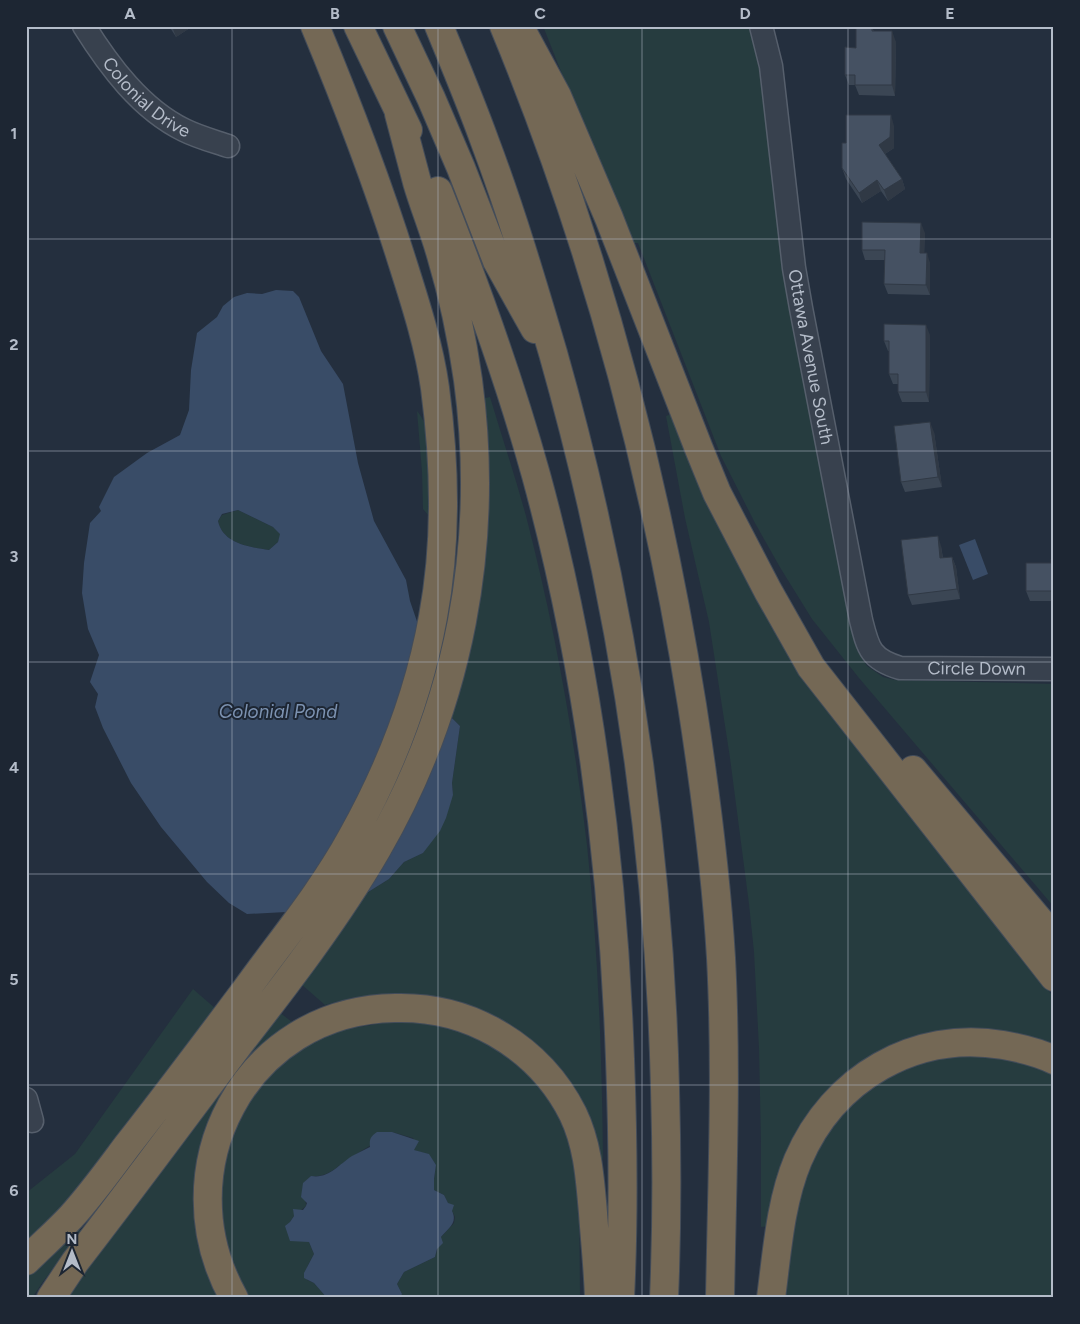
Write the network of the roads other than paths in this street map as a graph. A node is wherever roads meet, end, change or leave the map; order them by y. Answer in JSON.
{"nodes":[{"id":1,"x":84,"y":26,"type":"edge"},
{"id":2,"x":315,"y":26,"type":"edge"},
{"id":3,"x":358,"y":26,"type":"edge"},
{"id":4,"x":397,"y":26,"type":"edge"},
{"id":5,"x":439,"y":26,"type":"edge"},
{"id":6,"x":504,"y":26,"type":"edge"},
{"id":7,"x":519,"y":26,"type":"edge"},
{"id":8,"x":761,"y":26,"type":"edge"},
{"id":9,"x":399,"y":114,"type":"junction"},
{"id":10,"x":228,"y":146,"type":"dead end"},
{"id":11,"x":558,"y":372,"type":"junction"},
{"id":12,"x":768,"y":591,"type":"junction"},
{"id":13,"x":900,"y":668,"type":"joint"},
{"id":14,"x":1054,"y":670,"type":"edge"},
{"id":15,"x":1054,"y":938,"type":"edge"},
{"id":16,"x":1054,"y":977,"type":"edge"},
{"id":17,"x":1054,"y":1060,"type":"edge"},
{"id":18,"x":26,"y":1099,"type":"edge"},
{"id":19,"x":32,"y":1121,"type":"dead end"},
{"id":20,"x":26,"y":1261,"type":"edge"},
{"id":21,"x":51,"y":1298,"type":"edge"},
{"id":22,"x":234,"y":1298,"type":"edge"},
{"id":23,"x":600,"y":1298,"type":"edge"},
{"id":24,"x":620,"y":1298,"type":"edge"},
{"id":25,"x":664,"y":1298,"type":"edge"},
{"id":26,"x":720,"y":1298,"type":"edge"},
{"id":27,"x":771,"y":1298,"type":"edge"}],
"edges":[{"from":1,"to":10,"type":"street","name":"Colonial Drive"},
{"from":2,"to":20,"type":"highway"},
{"from":3,"to":9,"type":"highway"},
{"from":4,"to":11,"type":"highway"},
{"from":5,"to":11,"type":"highway"},
{"from":6,"to":26,"type":"highway"},
{"from":7,"to":12,"type":"highway"},
{"from":8,"to":13,"type":"street","name":"Ottawa Avenue South"},
{"from":9,"to":21,"type":"highway"},
{"from":9,"to":24,"type":"highway"},
{"from":11,"to":25,"type":"highway"},
{"from":12,"to":15,"type":"highway"},
{"from":12,"to":16,"type":"highway"},
{"from":13,"to":14,"type":"street","name":"Circle Down"},
{"from":17,"to":27,"type":"highway"},
{"from":18,"to":19,"type":"street"},
{"from":22,"to":23,"type":"highway"}]}
